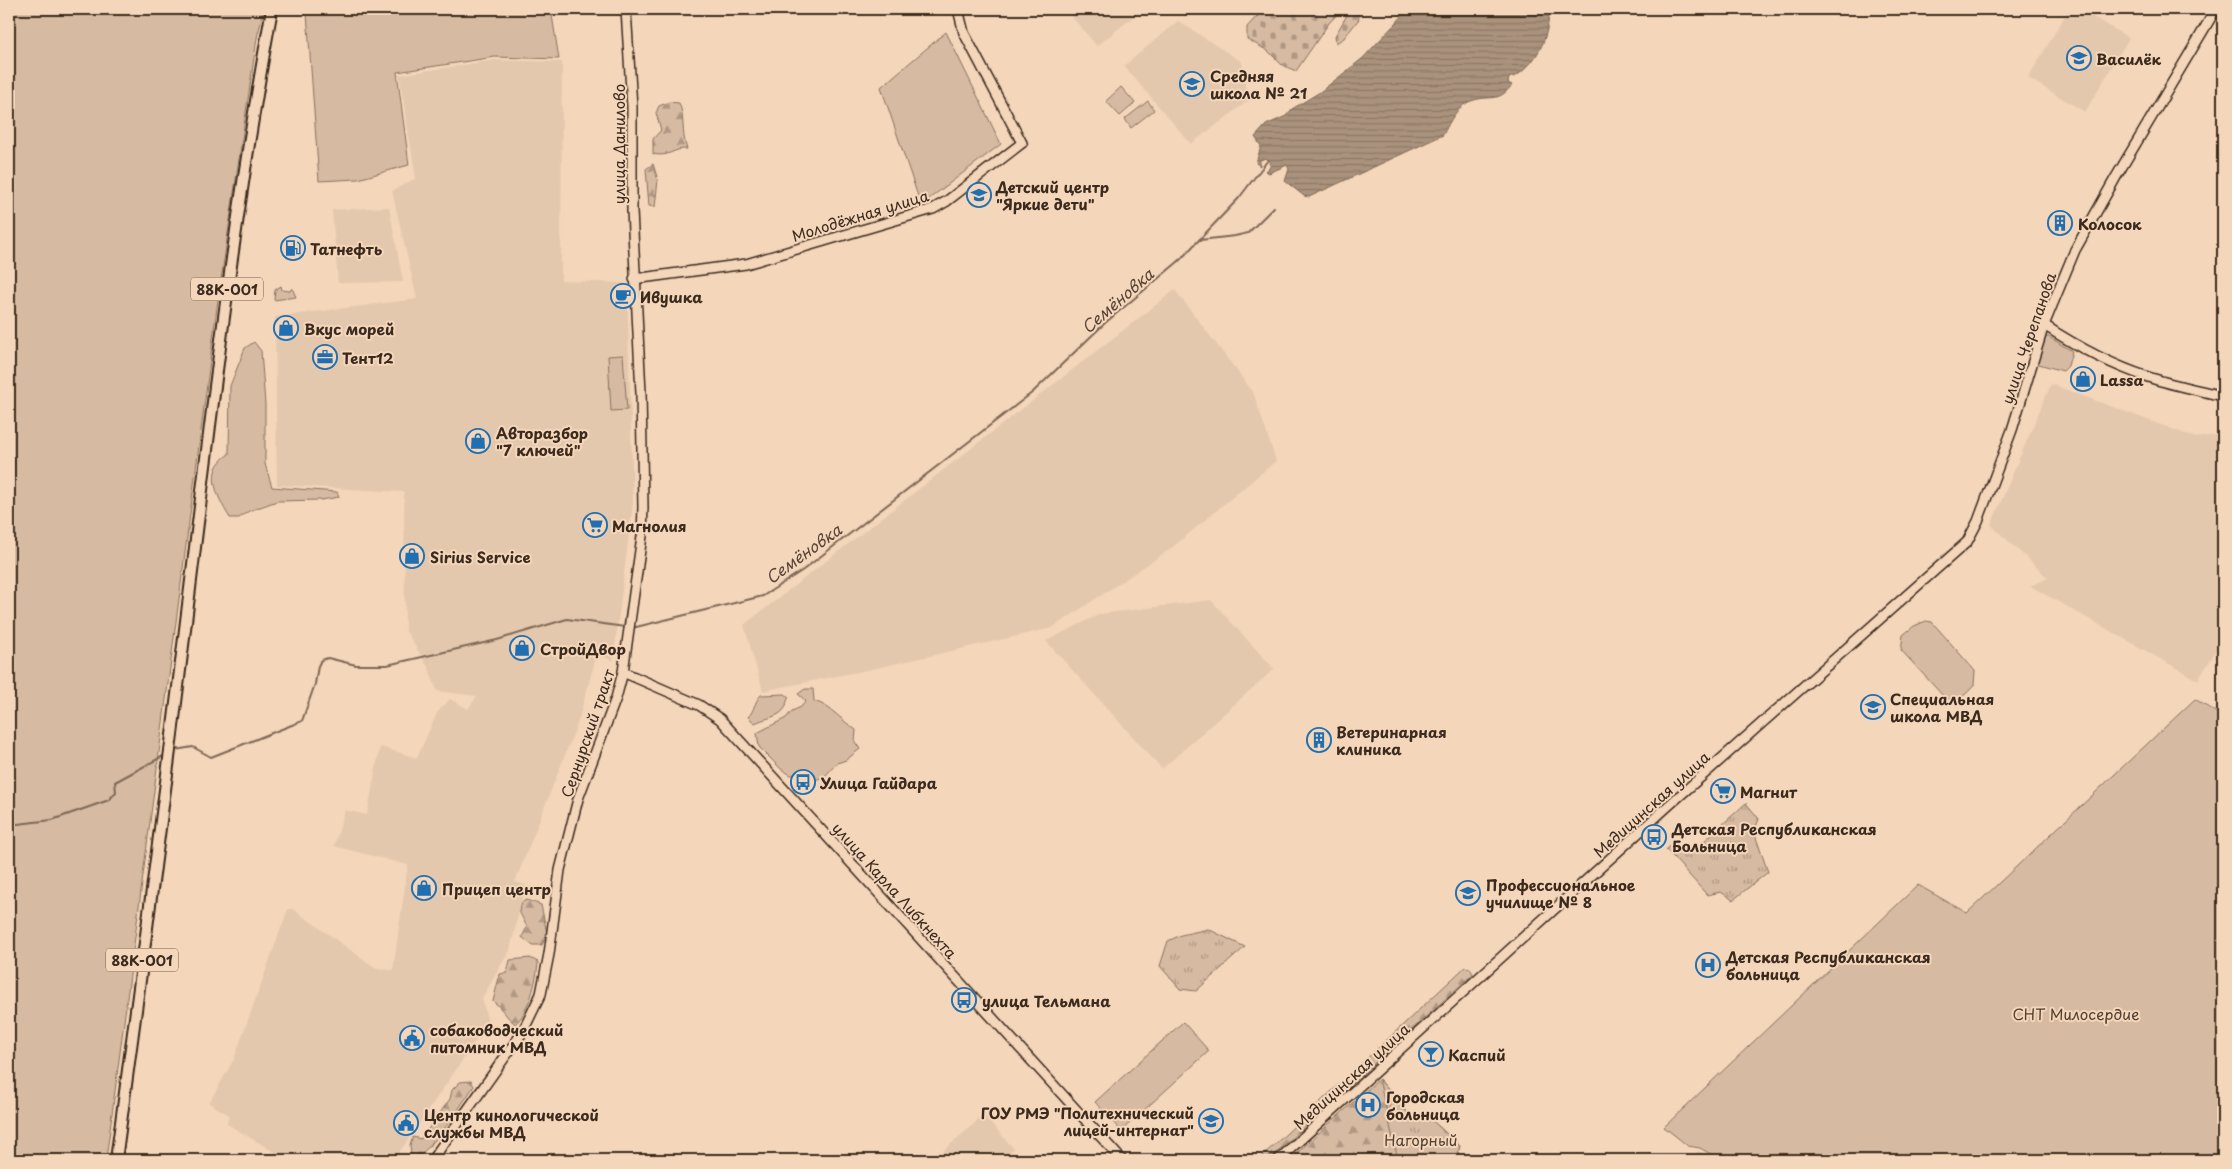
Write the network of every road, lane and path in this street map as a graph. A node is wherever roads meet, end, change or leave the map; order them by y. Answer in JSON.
{"nodes":[{"id":1,"x":272,"y":9,"type":"edge"},
{"id":2,"x":626,"y":9,"type":"edge"},
{"id":3,"x":958,"y":9,"type":"edge"},
{"id":4,"x":2216,"y":9,"type":"edge"},
{"id":5,"x":634,"y":279,"type":"junction"},
{"id":6,"x":2044,"y":324,"type":"junction"},
{"id":7,"x":2223,"y":396,"type":"edge"},
{"id":8,"x":1912,"y":592,"type":"joint"},
{"id":9,"x":624,"y":672,"type":"junction"},
{"id":10,"x":116,"y":1160,"type":"edge"},
{"id":11,"x":432,"y":1160,"type":"edge"},
{"id":12,"x":1122,"y":1160,"type":"edge"},
{"id":13,"x":1278,"y":1160,"type":"edge"}],
"edges":[{"from":1,"to":10,"type":"main road","number":"88К-001"},
{"from":2,"to":5,"type":"main road","name":"улица Данилово"},
{"from":3,"to":5,"type":"main road","name":"Молодёжная улица"},
{"from":4,"to":6,"type":"main road","name":"улица Черепанова"},
{"from":5,"to":9,"type":"main road","name":"Сернурский тракт"},
{"from":6,"to":7,"type":"main road"},
{"from":6,"to":8,"type":"main road","name":"улица Черепанова"},
{"from":8,"to":13,"type":"main road","name":"Медицинская улица"},
{"from":9,"to":11,"type":"main road","name":"Сернурский тракт"},
{"from":9,"to":12,"type":"main road","name":"улица Карла Либкнехта"}]}
